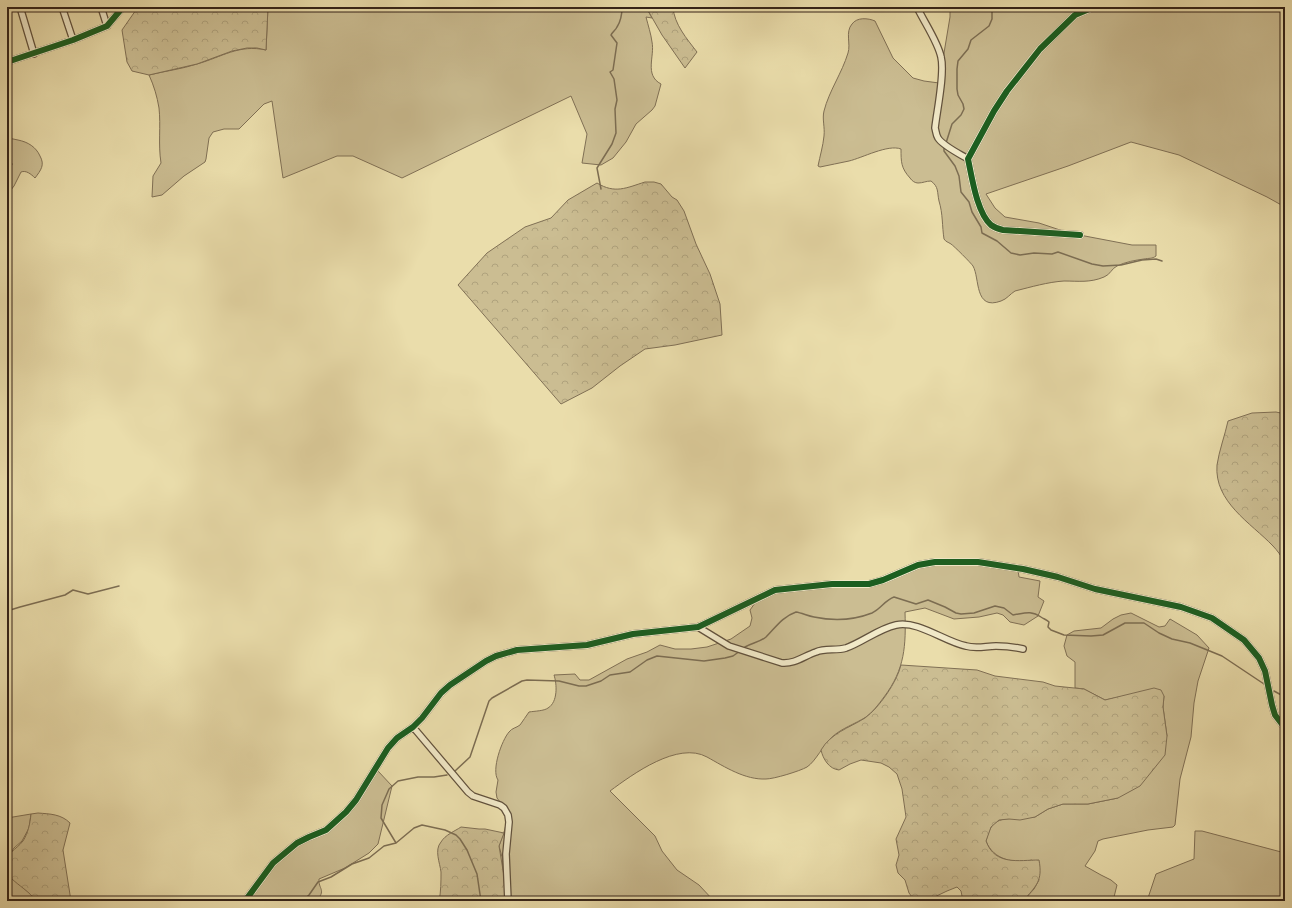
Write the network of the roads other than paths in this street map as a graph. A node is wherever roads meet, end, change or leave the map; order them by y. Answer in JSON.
{"nodes":[{"id":1,"x":20,"y":7,"type":"edge"},
{"id":2,"x":62,"y":7,"type":"edge"},
{"id":3,"x":102,"y":7,"type":"edge"},
{"id":4,"x":123,"y":7,"type":"edge"},
{"id":5,"x":917,"y":7,"type":"edge"},
{"id":6,"x":1094,"y":7,"type":"edge"},
{"id":7,"x":107,"y":26,"type":"junction"},
{"id":8,"x":73,"y":40,"type":"junction"},
{"id":9,"x":34,"y":54,"type":"junction"},
{"id":10,"x":7,"y":62,"type":"edge"},
{"id":11,"x":968,"y":160,"type":"junction"},
{"id":12,"x":1080,"y":235,"type":"dead end"},
{"id":13,"x":698,"y":627,"type":"junction"},
{"id":14,"x":1023,"y":649,"type":"dead end"},
{"id":15,"x":413,"y":727,"type":"junction"},
{"id":16,"x":1285,"y":728,"type":"edge"},
{"id":17,"x":245,"y":901,"type":"edge"},
{"id":18,"x":508,"y":901,"type":"edge"}],
"edges":[{"from":1,"to":9,"type":"street"},
{"from":2,"to":8,"type":"street"},
{"from":3,"to":7,"type":"street"},
{"from":4,"to":7,"type":"street"},
{"from":5,"to":11,"type":"street"},
{"from":6,"to":11,"type":"street"},
{"from":7,"to":8,"type":"street"},
{"from":8,"to":9,"type":"street"},
{"from":9,"to":10,"type":"street"},
{"from":11,"to":12,"type":"street"},
{"from":13,"to":14,"type":"street"},
{"from":13,"to":15,"type":"street"},
{"from":13,"to":16,"type":"street"},
{"from":15,"to":17,"type":"street"},
{"from":15,"to":18,"type":"street"}]}
